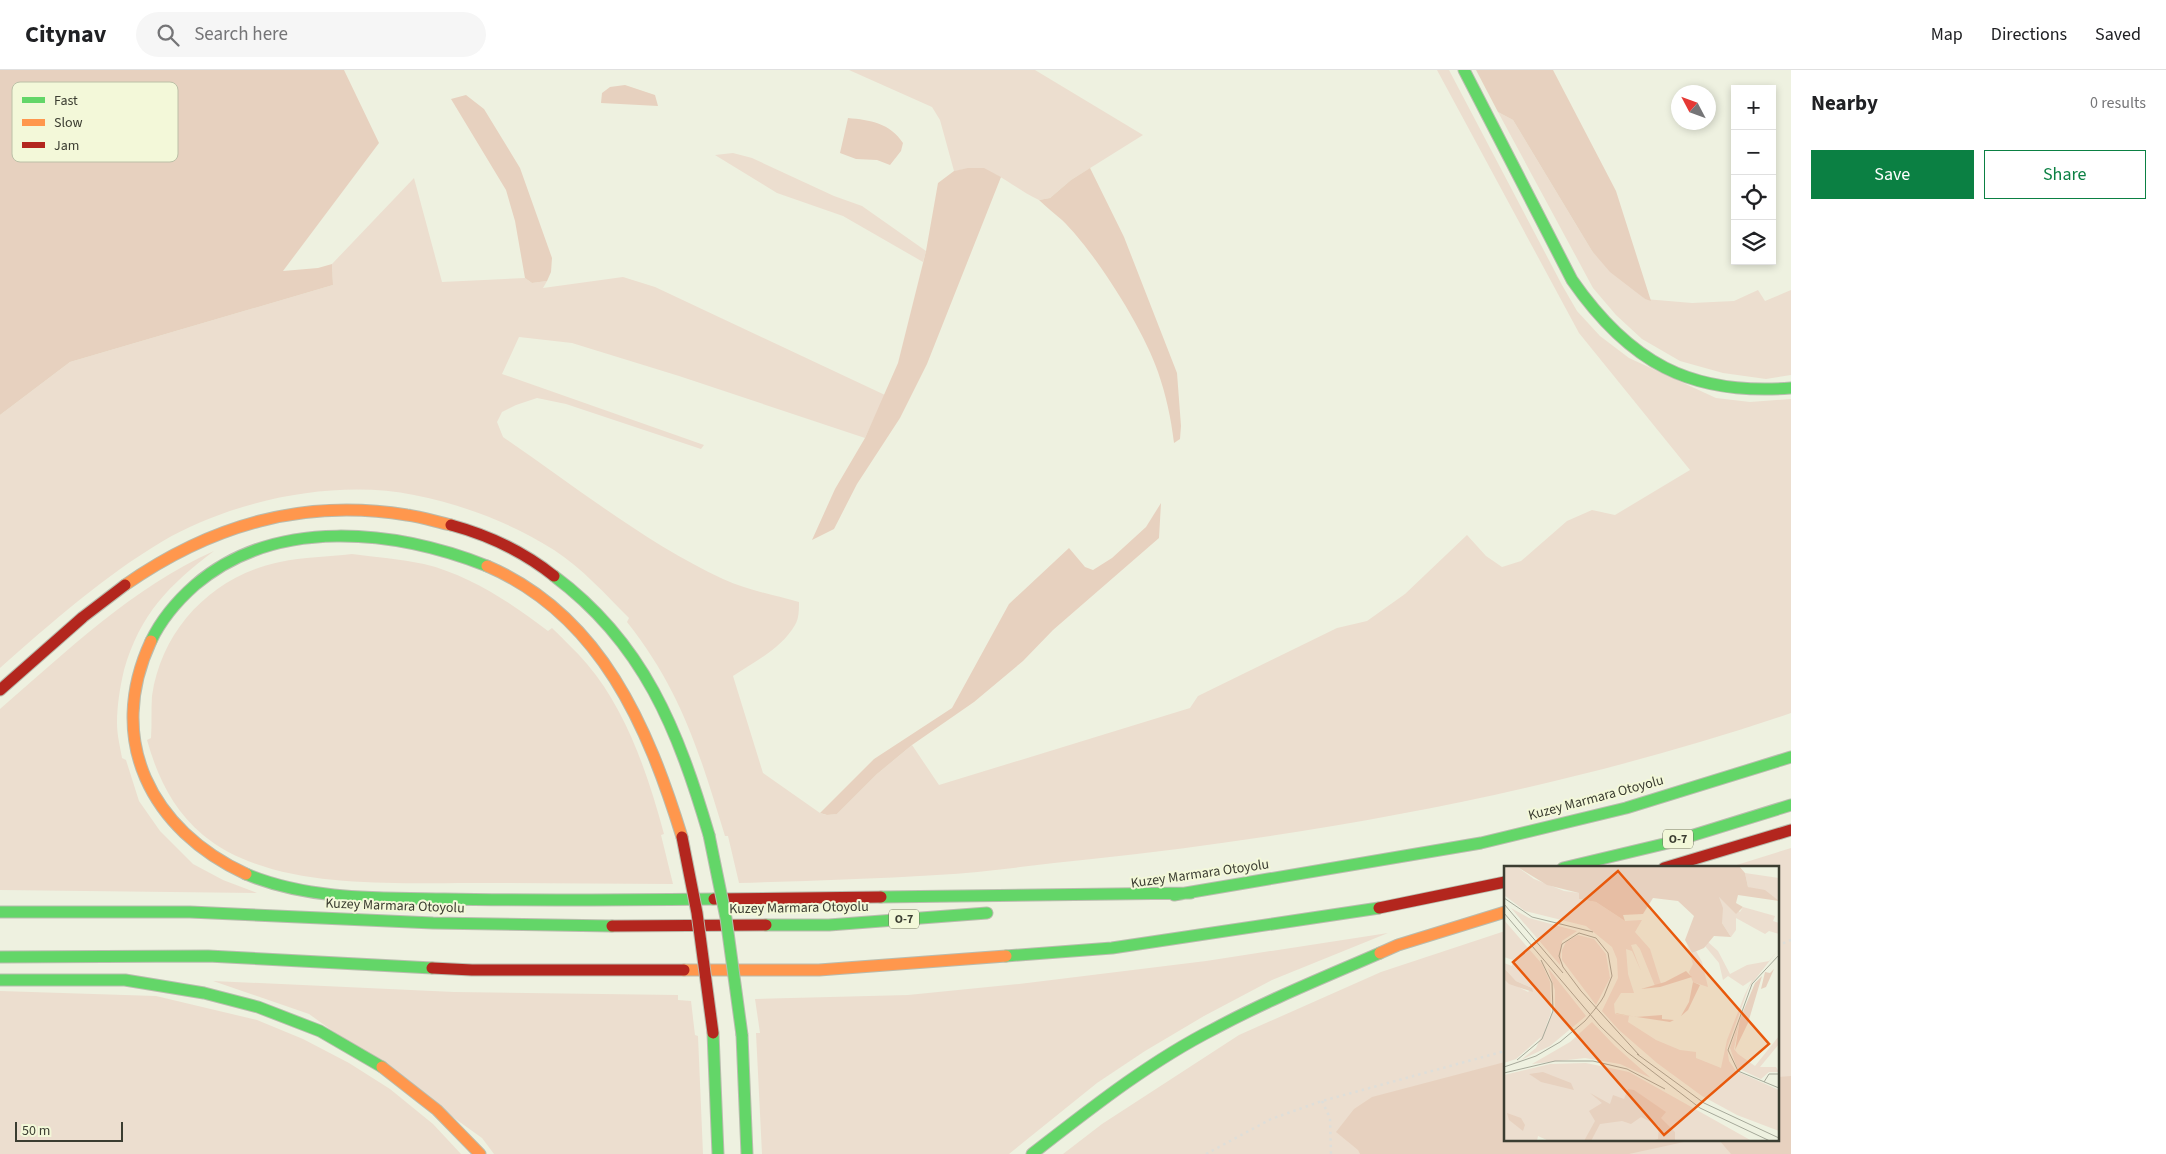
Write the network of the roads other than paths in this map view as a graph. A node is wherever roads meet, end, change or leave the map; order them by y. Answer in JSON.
{"nodes":[{"id":1,"x":1464,"y":70,"type":"edge"},
{"id":2,"x":1791,"y":388,"type":"edge"},
{"id":3,"x":0,"y":690,"type":"edge"},
{"id":4,"x":1791,"y":757,"type":"edge"},
{"id":5,"x":1791,"y":805,"type":"edge"},
{"id":6,"x":1791,"y":830,"type":"edge"},
{"id":7,"x":1571,"y":866,"type":"edge"},
{"id":8,"x":1671,"y":866,"type":"edge"},
{"id":9,"x":1504,"y":882,"type":"edge"},
{"id":10,"x":1191,"y":893,"type":"junction"},
{"id":11,"x":1065,"y":906,"type":"dead end"},
{"id":12,"x":0,"y":912,"type":"edge"},
{"id":13,"x":1504,"y":912,"type":"edge"},
{"id":14,"x":996,"y":913,"type":"dead end"},
{"id":15,"x":0,"y":957,"type":"edge"},
{"id":16,"x":0,"y":980,"type":"edge"},
{"id":17,"x":480,"y":1154,"type":"edge"},
{"id":18,"x":718,"y":1154,"type":"edge"},
{"id":19,"x":747,"y":1154,"type":"edge"},
{"id":20,"x":1032,"y":1154,"type":"edge"}],
"edges":[{"from":1,"to":2,"type":"main road"},
{"from":3,"to":19,"type":"main road","bridge":true},
{"from":4,"to":10,"type":"main road","name":"Kuzey Marmara Otoyolu"},
{"from":5,"to":7,"type":"main road","number":"O-7"},
{"from":6,"to":8,"type":"main road"},
{"from":9,"to":15,"type":"main road"},
{"from":10,"to":11,"type":"main road","name":"Kuzey Marmara Otoyolu"},
{"from":10,"to":18,"type":"main road","bridge":true},
{"from":12,"to":14,"type":"main road","name":"Kuzey Marmara Otoyolu","number":"O-7"},
{"from":13,"to":20,"type":"main road"},
{"from":16,"to":17,"type":"main road"}]}
